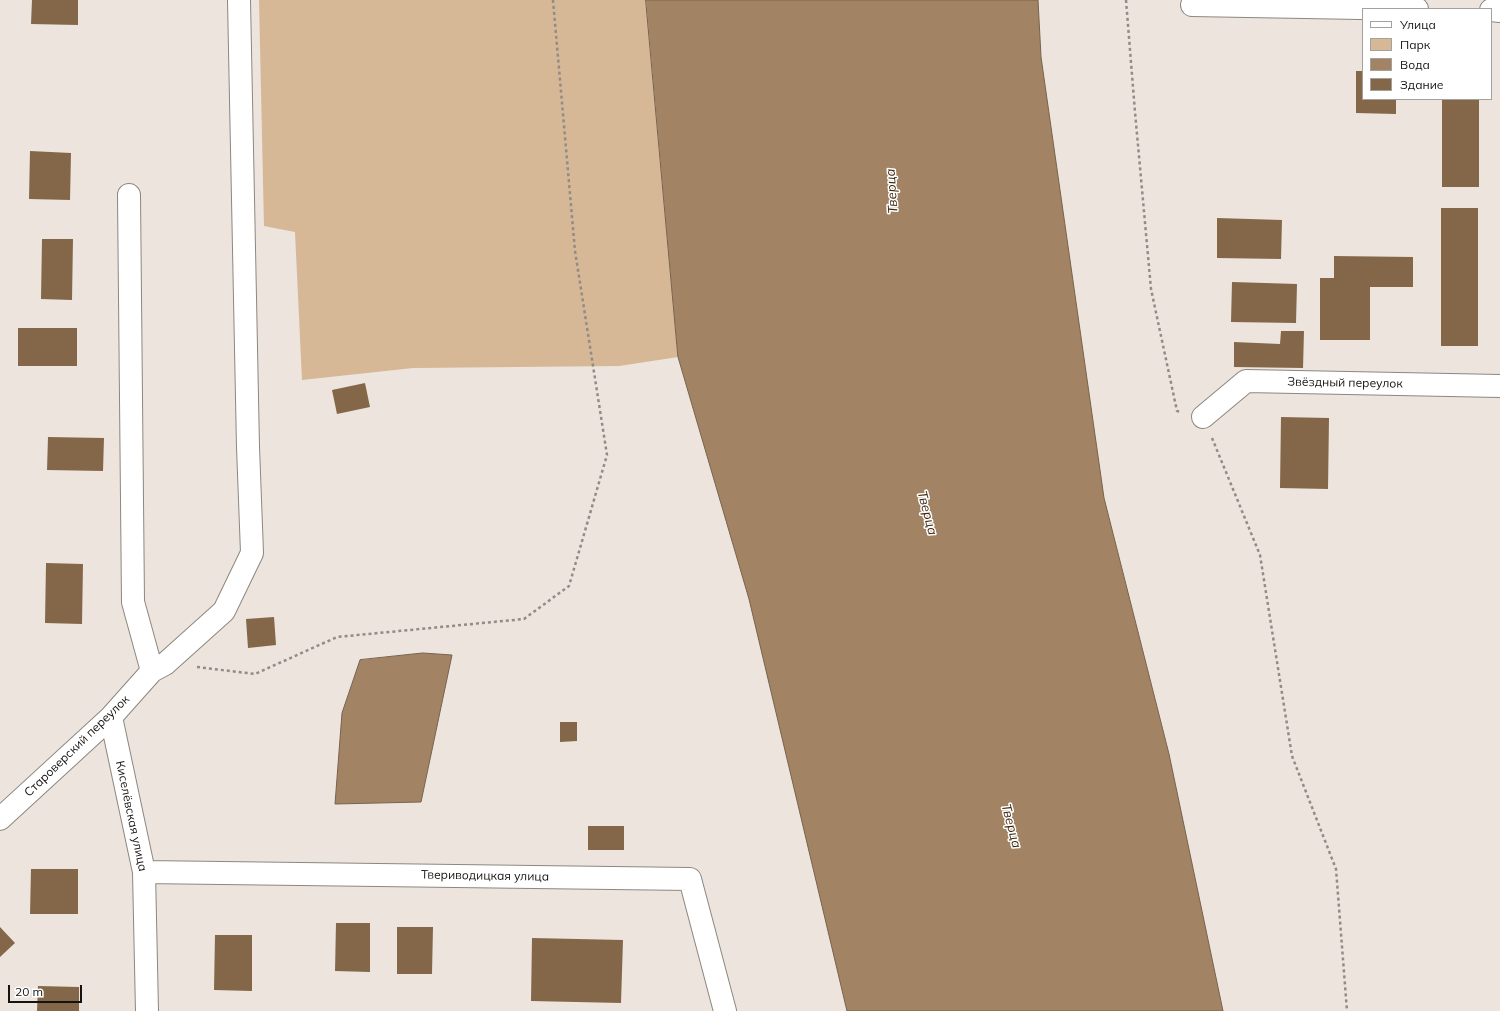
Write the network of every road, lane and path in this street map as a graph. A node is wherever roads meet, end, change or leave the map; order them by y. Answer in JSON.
{"nodes":[{"id":1,"x":239,"y":0,"type":"edge"},
{"id":2,"x":553,"y":0,"type":"edge"},
{"id":3,"x":1126,"y":0,"type":"edge"},
{"id":4,"x":1192,"y":5,"type":"dead end"},
{"id":5,"x":1362,"y":8,"type":"edge"},
{"id":6,"x":129,"y":195,"type":"dead end"},
{"id":7,"x":1500,"y":386,"type":"edge"},
{"id":8,"x":1203,"y":417,"type":"junction"},
{"id":9,"x":158,"y":667,"type":"junction"},
{"id":10,"x":111,"y":717,"type":"junction"},
{"id":11,"x":0,"y":819,"type":"edge"},
{"id":12,"x":144,"y":872,"type":"junction"},
{"id":13,"x":147,"y":1011,"type":"edge"},
{"id":14,"x":725,"y":1011,"type":"edge"},
{"id":15,"x":1347,"y":1011,"type":"edge"}],
"edges":[{"from":1,"to":9,"type":"street","name":"Староверский переулок"},
{"from":2,"to":9,"type":"path"},
{"from":3,"to":8,"type":"path"},
{"from":4,"to":5,"type":"street"},
{"from":6,"to":9,"type":"street"},
{"from":7,"to":8,"type":"street","name":"Звёздный переулок"},
{"from":8,"to":15,"type":"path"},
{"from":9,"to":10,"type":"street","name":"Староверский переулок"},
{"from":10,"to":11,"type":"street","name":"Староверский переулок"},
{"from":10,"to":12,"type":"street","name":"Киселёвская улица"},
{"from":12,"to":13,"type":"street","name":"Киселёвская улица"},
{"from":12,"to":14,"type":"street","name":"Твериводицкая улица"}]}
